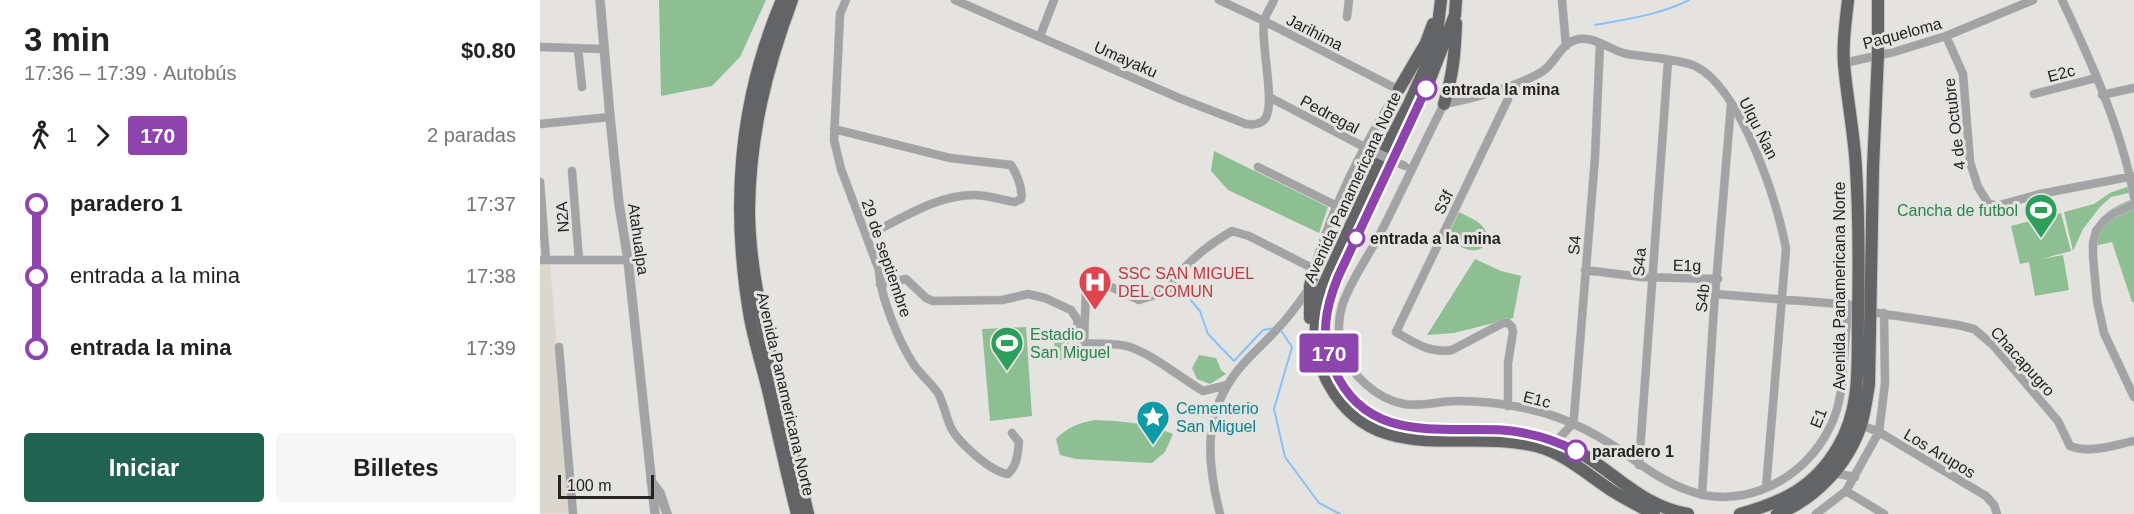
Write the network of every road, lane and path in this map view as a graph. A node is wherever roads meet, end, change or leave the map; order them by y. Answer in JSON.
{"nodes":[{"id":1,"x":600,"y":0,"type":"edge"},
{"id":2,"x":782,"y":0,"type":"edge"},
{"id":3,"x":792,"y":0,"type":"edge"},
{"id":4,"x":846,"y":0,"type":"edge"},
{"id":5,"x":955,"y":0,"type":"edge"},
{"id":6,"x":1054,"y":0,"type":"edge"},
{"id":7,"x":1219,"y":0,"type":"edge"},
{"id":8,"x":1274,"y":0,"type":"edge"},
{"id":9,"x":1349,"y":0,"type":"edge"},
{"id":10,"x":1456,"y":0,"type":"edge"},
{"id":11,"x":1562,"y":0,"type":"edge"},
{"id":12,"x":1848,"y":0,"type":"edge"},
{"id":13,"x":1878,"y":0,"type":"edge"},
{"id":14,"x":2033,"y":0,"type":"edge"},
{"id":15,"x":2062,"y":0,"type":"edge"},
{"id":16,"x":1440,"y":4,"type":"edge"},
{"id":17,"x":1455,"y":15,"type":"junction"},
{"id":18,"x":1347,"y":17,"type":"dead end"},
{"id":19,"x":1264,"y":21,"type":"junction"},
{"id":20,"x":1040,"y":36,"type":"junction"},
{"id":21,"x":1946,"y":36,"type":"junction"},
{"id":22,"x":1600,"y":43,"type":"junction"},
{"id":23,"x":1566,"y":46,"type":"junction"},
{"id":24,"x":540,"y":47,"type":"edge"},
{"id":25,"x":578,"y":48,"type":"junction"},
{"id":26,"x":603,"y":49,"type":"junction"},
{"id":27,"x":1878,"y":55,"type":"junction"},
{"id":28,"x":1668,"y":60,"type":"junction"},
{"id":29,"x":1844,"y":63,"type":"junction"},
{"id":30,"x":2096,"y":78,"type":"junction"},
{"id":31,"x":582,"y":87,"type":"dead end"},
{"id":32,"x":2134,"y":88,"type":"edge"},
{"id":33,"x":1499,"y":89,"type":"junction"},
{"id":34,"x":1399,"y":90,"type":"junction"},
{"id":35,"x":2034,"y":94,"type":"dead end"},
{"id":36,"x":2102,"y":95,"type":"junction"},
{"id":37,"x":1269,"y":97,"type":"junction"},
{"id":38,"x":1731,"y":103,"type":"junction"},
{"id":39,"x":1444,"y":104,"type":"junction"},
{"id":40,"x":610,"y":117,"type":"junction"},
{"id":41,"x":540,"y":124,"type":"edge"},
{"id":42,"x":834,"y":129,"type":"junction"},
{"id":43,"x":1366,"y":148,"type":"junction"},
{"id":44,"x":1258,"y":167,"type":"dead end"},
{"id":45,"x":1408,"y":168,"type":"junction"},
{"id":46,"x":572,"y":171,"type":"dead end"},
{"id":47,"x":2132,"y":176,"type":"edge"},
{"id":48,"x":540,"y":182,"type":"edge"},
{"id":49,"x":2134,"y":197,"type":"edge"},
{"id":50,"x":2134,"y":204,"type":"edge"},
{"id":51,"x":1337,"y":206,"type":"junction"},
{"id":52,"x":866,"y":236,"type":"junction"},
{"id":53,"x":543,"y":260,"type":"edge"},
{"id":54,"x":579,"y":260,"type":"junction"},
{"id":55,"x":628,"y":260,"type":"junction"},
{"id":56,"x":1314,"y":268,"type":"junction"},
{"id":57,"x":1585,"y":270,"type":"junction"},
{"id":58,"x":1651,"y":278,"type":"junction"},
{"id":59,"x":1718,"y":279,"type":"junction"},
{"id":60,"x":879,"y":284,"type":"junction"},
{"id":61,"x":1311,"y":286,"type":"junction"},
{"id":62,"x":1716,"y":294,"type":"junction"},
{"id":63,"x":1783,"y":298,"type":"junction"},
{"id":64,"x":1853,"y":305,"type":"junction"},
{"id":65,"x":1877,"y":312,"type":"junction"},
{"id":66,"x":1315,"y":331,"type":"junction"},
{"id":67,"x":1084,"y":343,"type":"junction"},
{"id":68,"x":559,"y":347,"type":"dead end"},
{"id":69,"x":1227,"y":385,"type":"junction"},
{"id":70,"x":2134,"y":397,"type":"edge"},
{"id":71,"x":1508,"y":406,"type":"junction"},
{"id":72,"x":1573,"y":423,"type":"junction"},
{"id":73,"x":1861,"y":425,"type":"junction"},
{"id":74,"x":1879,"y":432,"type":"junction"},
{"id":75,"x":1012,"y":433,"type":"dead end"},
{"id":76,"x":2133,"y":441,"type":"edge"},
{"id":77,"x":1556,"y":442,"type":"junction"},
{"id":78,"x":2134,"y":452,"type":"edge"},
{"id":79,"x":1639,"y":465,"type":"junction"},
{"id":80,"x":1833,"y":474,"type":"junction"},
{"id":81,"x":1855,"y":477,"type":"junction"},
{"id":82,"x":651,"y":481,"type":"junction"},
{"id":83,"x":1766,"y":488,"type":"junction"},
{"id":84,"x":1846,"y":490,"type":"junction"},
{"id":85,"x":1702,"y":495,"type":"junction"},
{"id":86,"x":1643,"y":511,"type":"edge"},
{"id":87,"x":573,"y":514,"type":"edge"},
{"id":88,"x":655,"y":514,"type":"edge"},
{"id":89,"x":667,"y":514,"type":"edge"},
{"id":90,"x":797,"y":514,"type":"edge"},
{"id":91,"x":808,"y":514,"type":"edge"},
{"id":92,"x":1220,"y":514,"type":"edge"},
{"id":93,"x":1654,"y":514,"type":"edge"},
{"id":94,"x":1688,"y":514,"type":"edge"},
{"id":95,"x":1740,"y":514,"type":"edge"},
{"id":96,"x":1777,"y":514,"type":"edge"},
{"id":97,"x":1816,"y":514,"type":"edge"},
{"id":98,"x":1884,"y":514,"type":"edge"},
{"id":99,"x":1997,"y":514,"type":"edge"}],
"edges":[{"from":1,"to":26,"type":"street","name":"Atahualpa"},
{"from":2,"to":90,"type":"highway","name":"Avenida Panamericana Norte"},
{"from":3,"to":91,"type":"highway","name":"Avenida Panamericana Norte"},
{"from":4,"to":42,"type":"street","name":"29 de septiembre"},
{"from":5,"to":20,"type":"street","name":"Umayaku"},
{"from":6,"to":20,"type":"street"},
{"from":7,"to":19,"type":"street","name":"Jarihima"},
{"from":8,"to":19,"type":"street"},
{"from":9,"to":18,"type":"street"},
{"from":10,"to":17,"type":"highway","name":"Avenida Panamericana Norte"},
{"from":11,"to":23,"type":"street"},
{"from":12,"to":29,"type":"highway","name":"Avenida Panamericana Norte"},
{"from":13,"to":27,"type":"highway","name":"Avenida Panamericana Norte"},
{"from":14,"to":21,"type":"street","name":"Paqueloma"},
{"from":15,"to":30,"type":"street"},
{"from":16,"to":34,"type":"highway"},
{"from":16,"to":66,"type":"highway","name":"Avenida Panamericana Norte"},
{"from":17,"to":39,"type":"highway"},
{"from":17,"to":77,"type":"highway","name":"Avenida Panamericana Norte"},
{"from":19,"to":34,"type":"street","name":"Jarihima"},
{"from":19,"to":37,"type":"street"},
{"from":20,"to":37,"type":"street","name":"Umayaku"},
{"from":21,"to":27,"type":"street","name":"Paqueloma"},
{"from":21,"to":47,"type":"street","name":"4 de Octubre"},
{"from":22,"to":23,"type":"street","name":"Ulqu Ñan"},
{"from":22,"to":28,"type":"street","name":"Ulqu Ñan"},
{"from":22,"to":57,"type":"street","name":"S4"},
{"from":23,"to":33,"type":"street"},
{"from":24,"to":25,"type":"street"},
{"from":25,"to":26,"type":"street"},
{"from":25,"to":31,"type":"street"},
{"from":26,"to":40,"type":"street","name":"Atahualpa"},
{"from":27,"to":29,"type":"street","name":"Paqueloma"},
{"from":27,"to":65,"type":"highway","name":"Avenida Panamericana Norte"},
{"from":28,"to":38,"type":"street","name":"Ulqu Ñan"},
{"from":28,"to":58,"type":"street","name":"S4a"},
{"from":29,"to":64,"type":"highway","name":"Avenida Panamericana Norte"},
{"from":30,"to":35,"type":"street","name":"E2c"},
{"from":30,"to":36,"type":"street"},
{"from":32,"to":36,"type":"street"},
{"from":33,"to":39,"type":"street"},
{"from":33,"to":71,"type":"street","name":"S3f"},
{"from":34,"to":43,"type":"street"},
{"from":36,"to":47,"type":"street"},
{"from":37,"to":43,"type":"street","name":"Pedregal"},
{"from":38,"to":59,"type":"street","name":"S4b"},
{"from":38,"to":63,"type":"street","name":"Ulqu Ñan"},
{"from":39,"to":45,"type":"street"},
{"from":40,"to":41,"type":"street"},
{"from":40,"to":55,"type":"street","name":"Atahualpa"},
{"from":42,"to":52,"type":"street","name":"29 de septiembre"},
{"from":42,"to":52,"type":"street"},
{"from":43,"to":45,"type":"street","name":"Pedregal","bridge":true},
{"from":43,"to":51,"type":"street"},
{"from":44,"to":51,"type":"street"},
{"from":45,"to":71,"type":"street","name":"E1c"},
{"from":46,"to":54,"type":"street","name":"N2A"},
{"from":47,"to":49,"type":"street"},
{"from":48,"to":53,"type":"street"},
{"from":50,"to":70,"type":"street"},
{"from":51,"to":56,"type":"street"},
{"from":52,"to":60,"type":"street","name":"29 de septiembre"},
{"from":53,"to":54,"type":"street"},
{"from":54,"to":55,"type":"street"},
{"from":55,"to":82,"type":"street","name":"Atahualpa"},
{"from":56,"to":61,"type":"highway"},
{"from":56,"to":67,"type":"street"},
{"from":57,"to":58,"type":"street","name":"E1g"},
{"from":57,"to":72,"type":"street","name":"S4"},
{"from":58,"to":59,"type":"street","name":"E1g"},
{"from":58,"to":79,"type":"street","name":"S4a"},
{"from":59,"to":62,"type":"street","name":"S4b"},
{"from":60,"to":67,"type":"street"},
{"from":60,"to":75,"type":"street","name":"29 de septiembre"},
{"from":61,"to":66,"type":"highway"},
{"from":61,"to":69,"type":"street"},
{"from":62,"to":63,"type":"street","name":"E1g"},
{"from":62,"to":85,"type":"street","name":"S4b"},
{"from":63,"to":64,"type":"street","name":"E1g"},
{"from":63,"to":83,"type":"street","name":"Ulqu Ñan"},
{"from":64,"to":83,"type":"street","name":"E1"},
{"from":64,"to":95,"type":"highway","name":"Avenida Panamericana Norte"},
{"from":65,"to":73,"type":"highway","name":"Avenida Panamericana Norte"},
{"from":65,"to":74,"type":"street"},
{"from":65,"to":76,"type":"street","name":"Chacapugro"},
{"from":66,"to":86,"type":"highway","name":"Avenida Panamericana Norte"},
{"from":67,"to":69,"type":"street"},
{"from":68,"to":87,"type":"street"},
{"from":69,"to":92,"type":"street"},
{"from":71,"to":72,"type":"street","name":"E1c"},
{"from":72,"to":77,"type":"street"},
{"from":72,"to":79,"type":"street","name":"E1c"},
{"from":73,"to":74,"type":"street","name":"Los Arupos"},
{"from":73,"to":80,"type":"highway","name":"Avenida Panamericana Norte"},
{"from":74,"to":81,"type":"street"},
{"from":74,"to":99,"type":"street","name":"Los Arupos"},
{"from":76,"to":78,"type":"street"},
{"from":77,"to":94,"type":"highway","name":"Avenida Panamericana Norte"},
{"from":79,"to":85,"type":"street","name":"E1c"},
{"from":80,"to":81,"type":"street"},
{"from":80,"to":96,"type":"highway","name":"Avenida Panamericana Norte"},
{"from":81,"to":84,"type":"street"},
{"from":82,"to":88,"type":"street","name":"Atahualpa"},
{"from":82,"to":89,"type":"street","name":"Atahualpa"},
{"from":83,"to":85,"type":"street","name":"E1c"},
{"from":84,"to":97,"type":"street"},
{"from":84,"to":98,"type":"street"},
{"from":86,"to":93,"type":"highway","name":"Avenida Panamericana Norte"}]}
